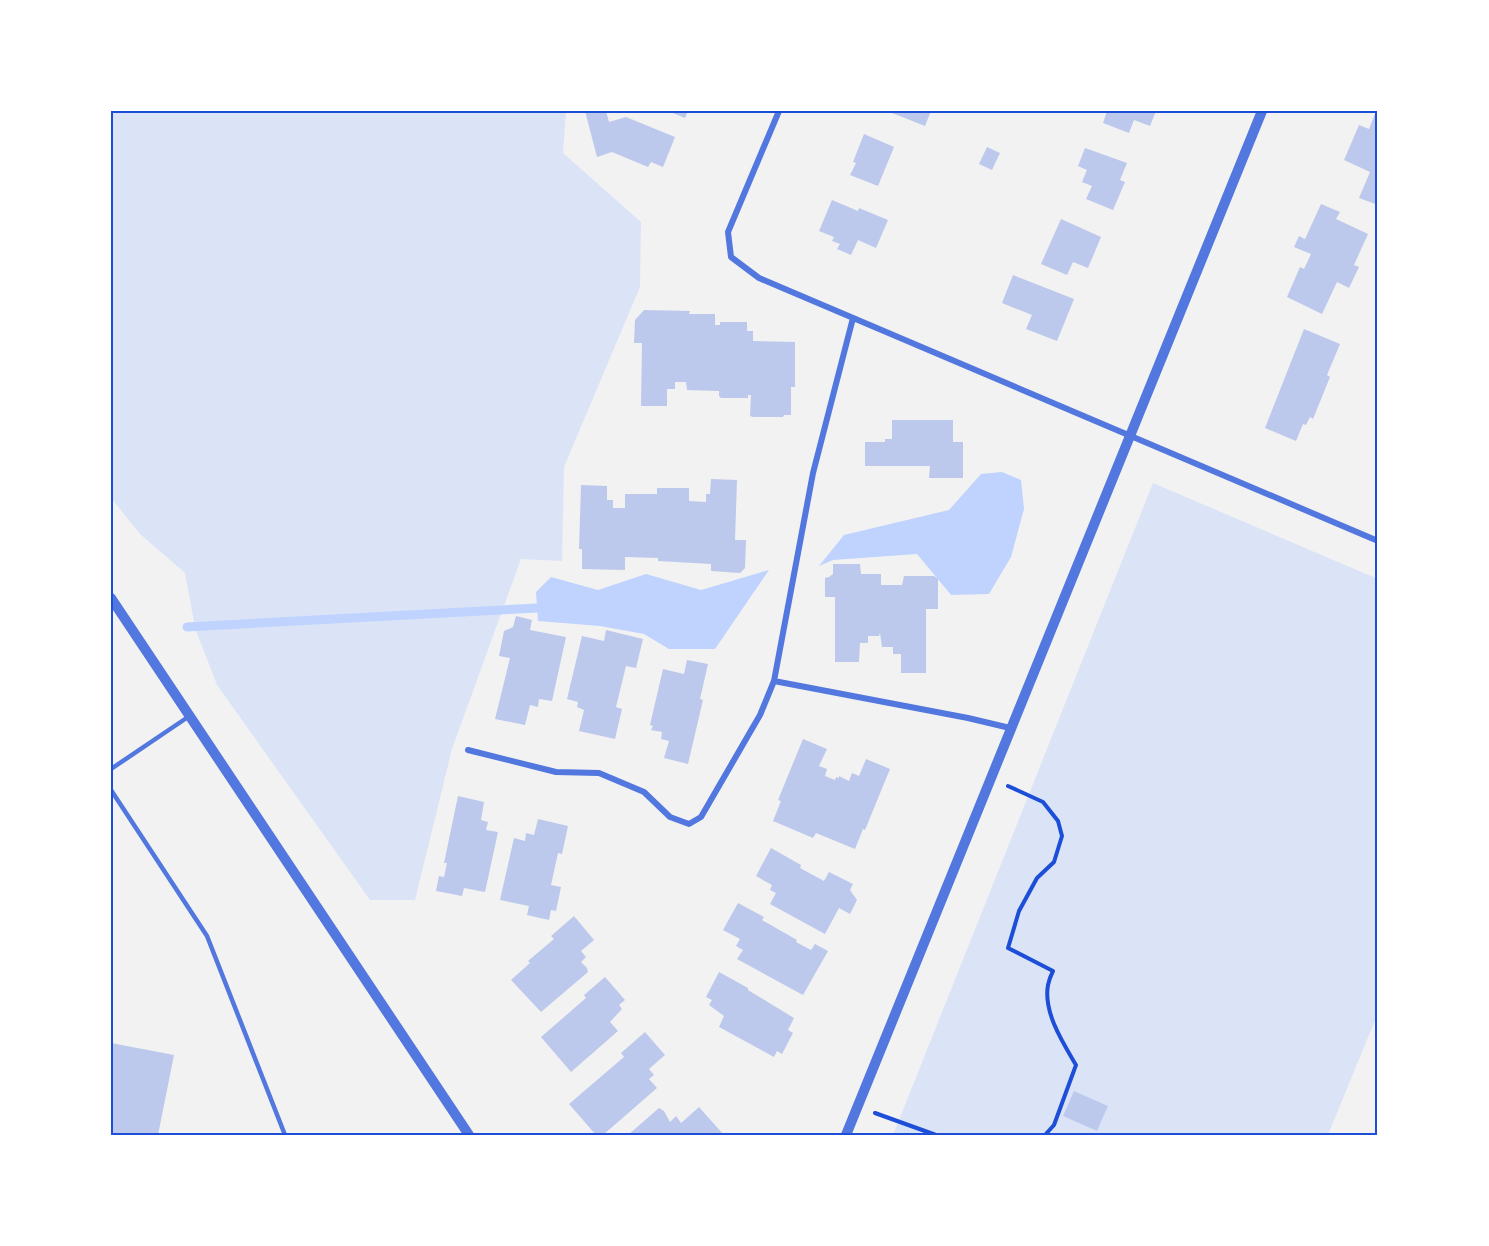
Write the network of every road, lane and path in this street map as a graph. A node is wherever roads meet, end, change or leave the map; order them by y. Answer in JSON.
{"nodes":[{"id":1,"x":779,"y":111,"type":"edge"},
{"id":2,"x":1262,"y":111,"type":"edge"},
{"id":3,"x":853,"y":318,"type":"junction"},
{"id":4,"x":1130,"y":435,"type":"junction"},
{"id":5,"x":1378,"y":541,"type":"edge"},
{"id":6,"x":111,"y":598,"type":"edge"},
{"id":7,"x":774,"y":681,"type":"junction"},
{"id":8,"x":190,"y":715,"type":"junction"},
{"id":9,"x":1010,"y":728,"type":"junction"},
{"id":10,"x":468,"y":750,"type":"dead end"},
{"id":11,"x":111,"y":769,"type":"edge"},
{"id":12,"x":990,"y":777,"type":"junction"},
{"id":13,"x":111,"y":790,"type":"edge"},
{"id":14,"x":857,"y":1106,"type":"junction"},
{"id":15,"x":285,"y":1135,"type":"edge"},
{"id":16,"x":469,"y":1135,"type":"edge"},
{"id":17,"x":846,"y":1135,"type":"edge"},
{"id":18,"x":936,"y":1135,"type":"edge"},
{"id":19,"x":1045,"y":1135,"type":"edge"}],
"edges":[{"from":1,"to":3,"type":"street"},
{"from":2,"to":4,"type":"street"},
{"from":3,"to":4,"type":"street"},
{"from":3,"to":7,"type":"street"},
{"from":4,"to":5,"type":"street"},
{"from":4,"to":9,"type":"street"},
{"from":6,"to":8,"type":"street"},
{"from":7,"to":9,"type":"street"},
{"from":7,"to":10,"type":"street"},
{"from":8,"to":11,"type":"lane"},
{"from":8,"to":16,"type":"street"},
{"from":9,"to":12,"type":"street"},
{"from":12,"to":14,"type":"street"},
{"from":12,"to":19,"type":"path"},
{"from":13,"to":15,"type":"lane"},
{"from":14,"to":17,"type":"street"},
{"from":14,"to":18,"type":"path"}]}
